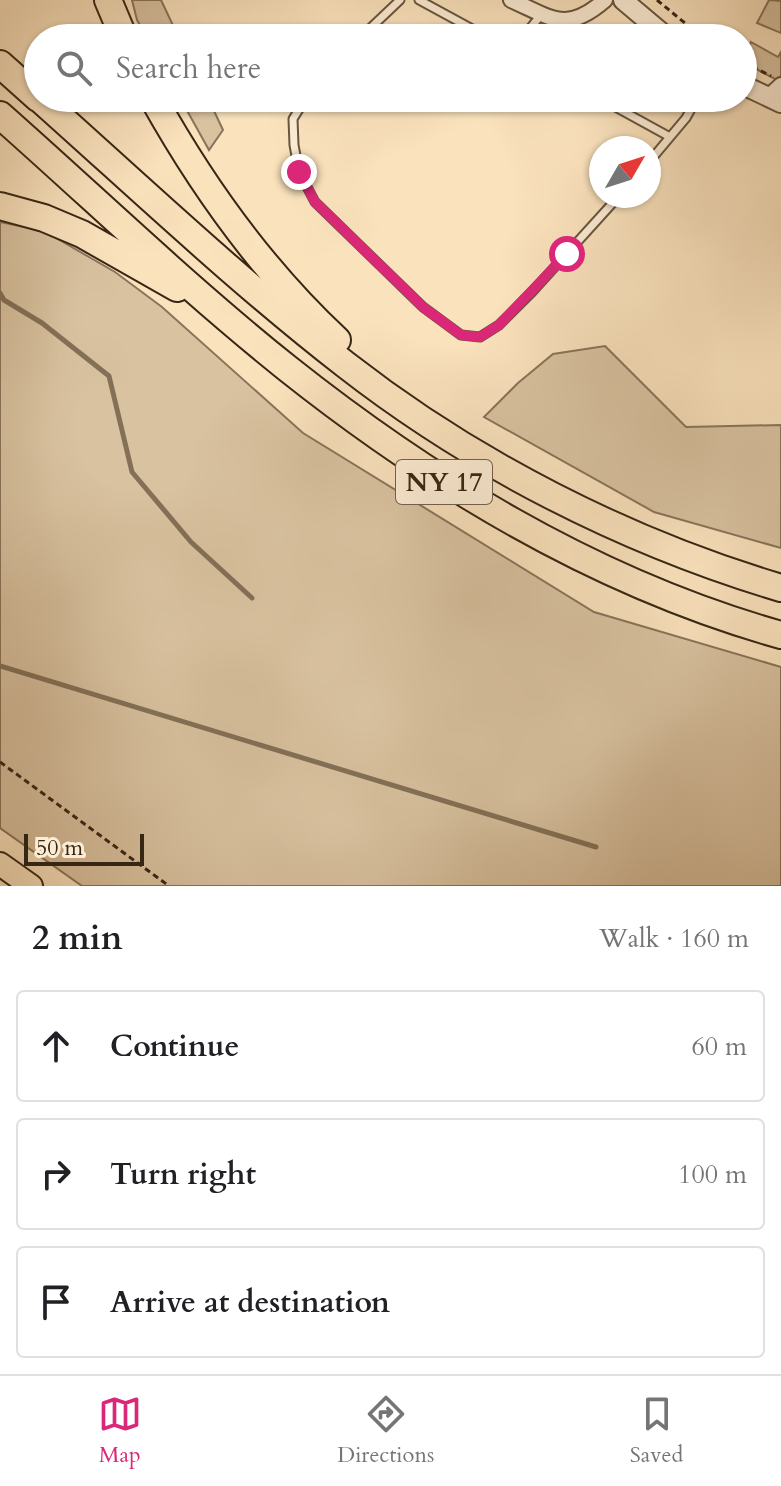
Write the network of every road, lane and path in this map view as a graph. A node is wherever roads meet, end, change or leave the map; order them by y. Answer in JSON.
{"nodes":[{"id":1,"x":108,"y":0,"type":"edge"},
{"id":2,"x":400,"y":0,"type":"edge"},
{"id":3,"x":419,"y":0,"type":"edge"},
{"id":4,"x":511,"y":0,"type":"edge"},
{"id":5,"x":605,"y":0,"type":"edge"},
{"id":6,"x":623,"y":0,"type":"edge"},
{"id":7,"x":657,"y":0,"type":"edge"},
{"id":8,"x":542,"y":13,"type":"junction"},
{"id":9,"x":118,"y":24,"type":"edge"},
{"id":10,"x":375,"y":24,"type":"edge"},
{"id":11,"x":463,"y":24,"type":"edge"},
{"id":12,"x":533,"y":24,"type":"edge"},
{"id":13,"x":651,"y":24,"type":"edge"},
{"id":14,"x":686,"y":24,"type":"edge"},
{"id":15,"x":0,"y":64,"type":"edge"},
{"id":16,"x":757,"y":74,"type":"edge"},
{"id":17,"x":24,"y":85,"type":"edge"},
{"id":18,"x":757,"y":87,"type":"edge"},
{"id":19,"x":777,"y":91,"type":"edge"},
{"id":20,"x":54,"y":112,"type":"edge"},
{"id":21,"x":161,"y":112,"type":"edge"},
{"id":22,"x":297,"y":112,"type":"edge"},
{"id":23,"x":624,"y":112,"type":"edge"},
{"id":24,"x":689,"y":112,"type":"edge"},
{"id":25,"x":0,"y":115,"type":"edge"},
{"id":26,"x":670,"y":137,"type":"junction"},
{"id":27,"x":661,"y":148,"type":"edge"},
{"id":28,"x":0,"y":206,"type":"edge"},
{"id":29,"x":608,"y":208,"type":"edge"},
{"id":30,"x":222,"y":312,"type":"junction"},
{"id":31,"x":422,"y":418,"type":"junction"},
{"id":32,"x":781,"y":588,"type":"edge"},
{"id":33,"x":781,"y":635,"type":"edge"},
{"id":34,"x":0,"y":762,"type":"edge"},
{"id":35,"x":0,"y":864,"type":"edge"},
{"id":36,"x":31,"y":886,"type":"edge"},
{"id":37,"x":169,"y":886,"type":"edge"}],
"edges":[{"from":1,"to":9,"type":"highway"},
{"from":2,"to":10,"type":"lane"},
{"from":3,"to":11,"type":"lane"},
{"from":4,"to":8,"type":"street"},
{"from":5,"to":8,"type":"street"},
{"from":6,"to":13,"type":"street"},
{"from":7,"to":14,"type":"path"},
{"from":8,"to":12,"type":"lane"},
{"from":15,"to":17,"type":"highway","number":"NY 17"},
{"from":16,"to":19,"type":"path"},
{"from":18,"to":19,"type":"street"},
{"from":20,"to":31,"type":"highway","number":"NY 17"},
{"from":21,"to":31,"type":"highway"},
{"from":22,"to":29,"type":"lane"},
{"from":23,"to":26,"type":"lane"},
{"from":24,"to":26,"type":"lane"},
{"from":25,"to":30,"type":"highway","number":"NY 17"},
{"from":26,"to":27,"type":"lane"},
{"from":28,"to":30,"type":"highway"},
{"from":30,"to":33,"type":"highway","number":"NY 17"},
{"from":31,"to":32,"type":"highway","number":"NY 17"},
{"from":34,"to":37,"type":"path"},
{"from":35,"to":36,"type":"main road"}]}
